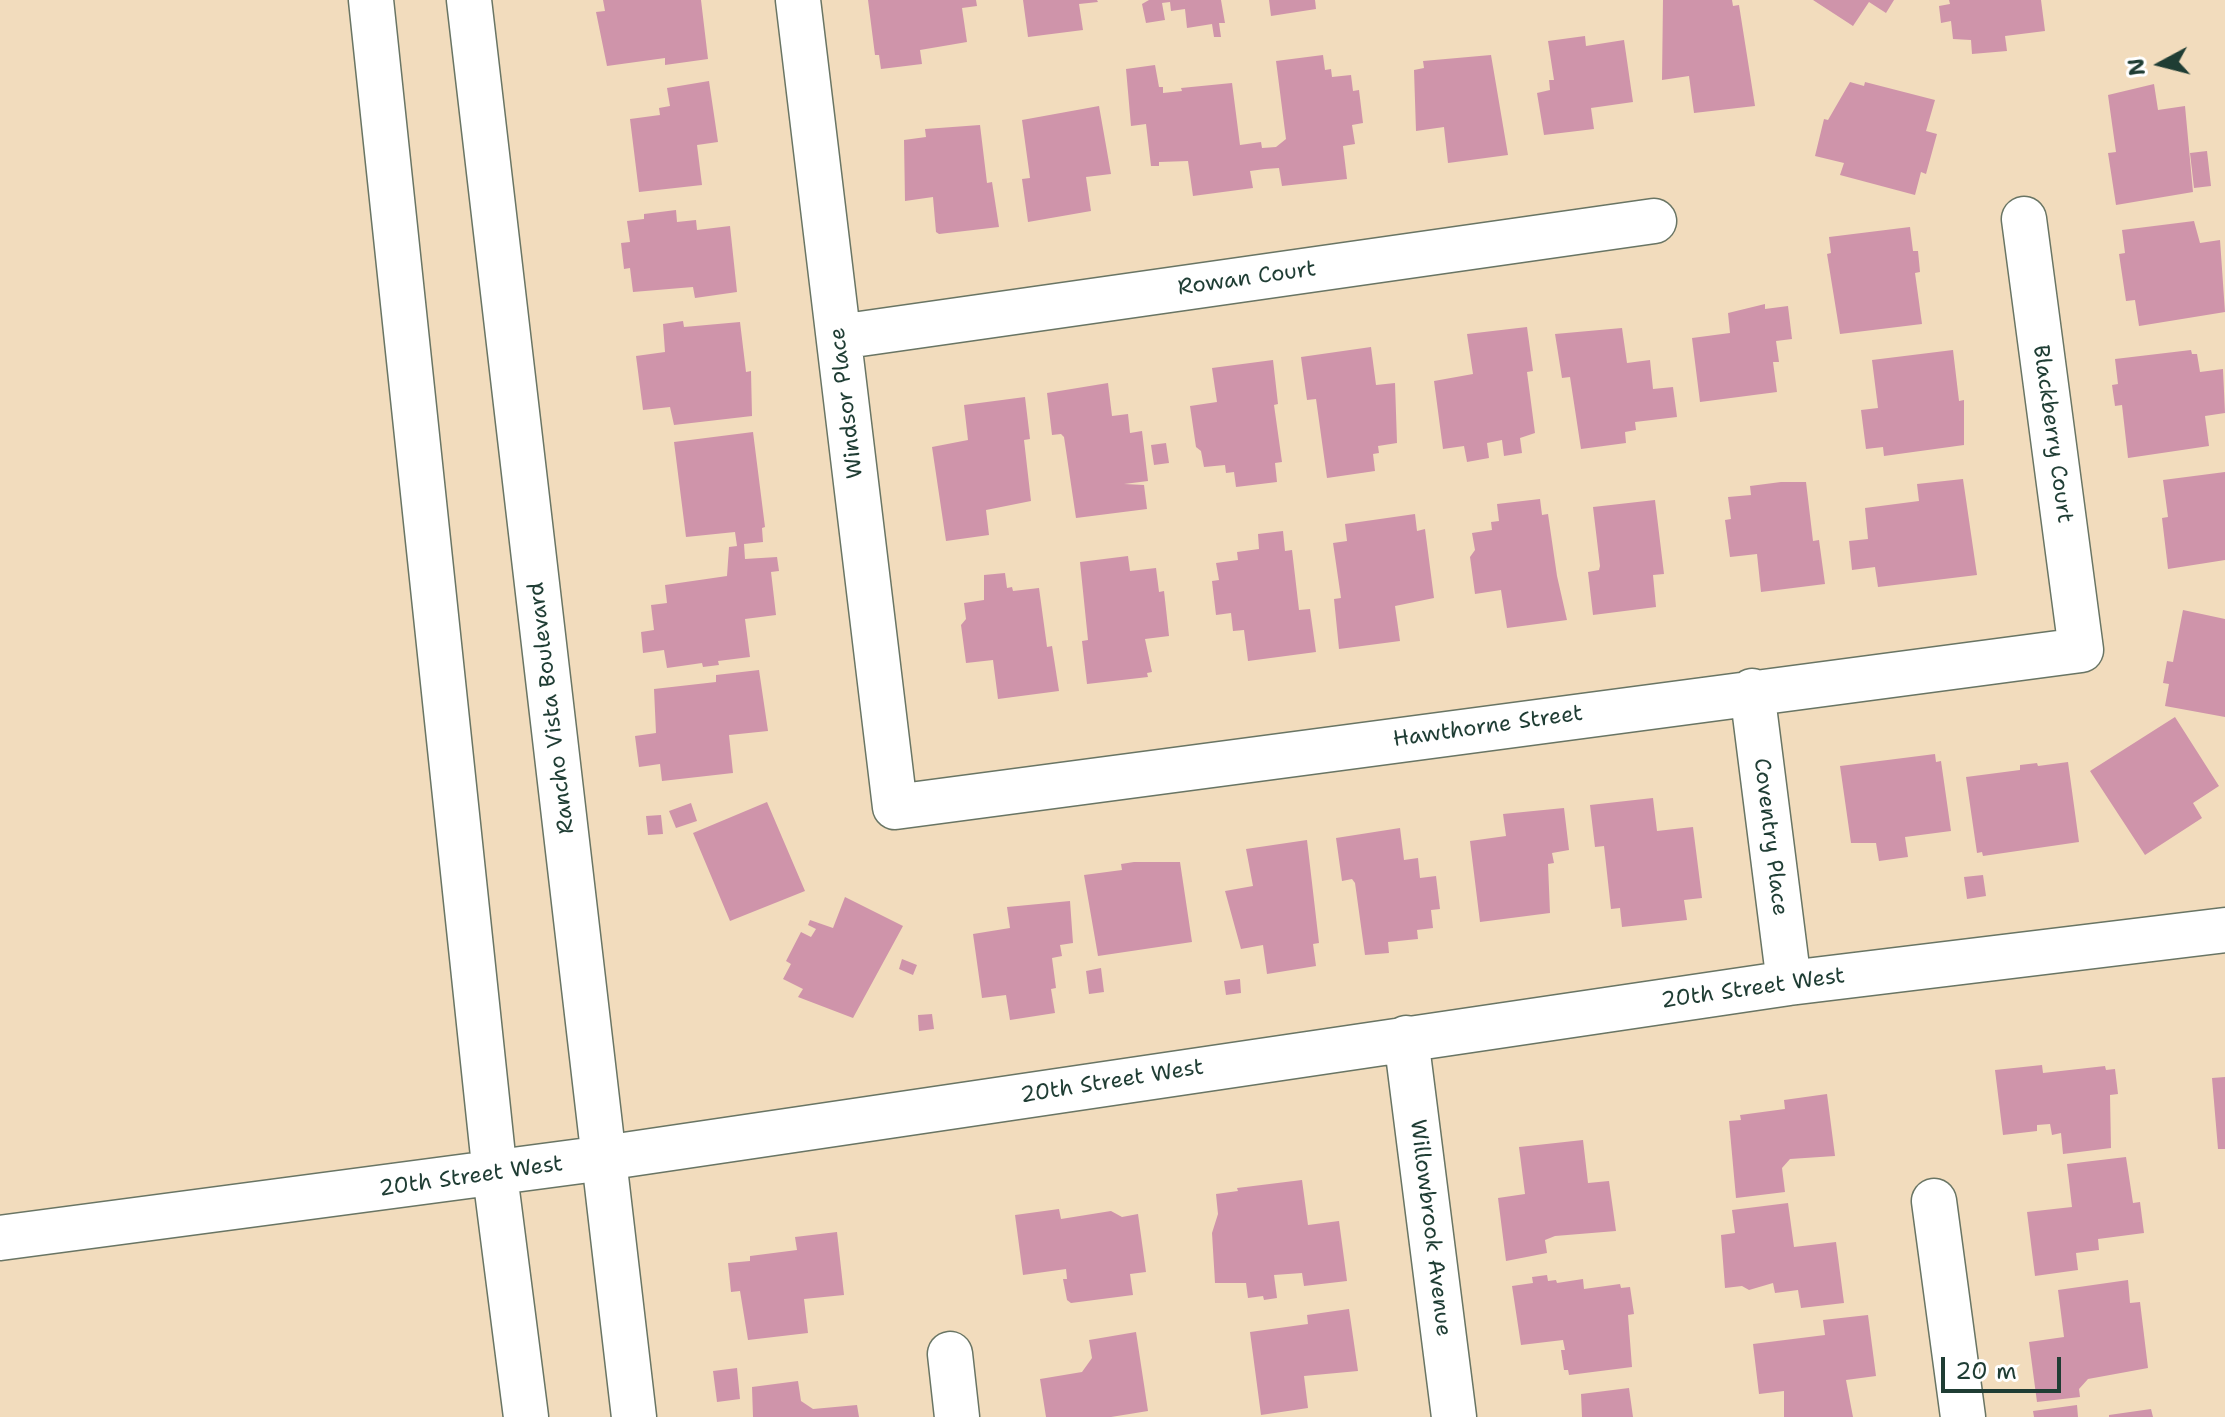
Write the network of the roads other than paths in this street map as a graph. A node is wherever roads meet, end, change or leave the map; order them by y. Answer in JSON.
{"nodes":[{"id":1,"x":371,"y":0,"type":"edge"},
{"id":2,"x":469,"y":0,"type":"edge"},
{"id":3,"x":798,"y":0,"type":"edge"},
{"id":4,"x":2024,"y":219,"type":"dead end"},
{"id":5,"x":1654,"y":221,"type":"dead end"},
{"id":6,"x":839,"y":337,"type":"junction"},
{"id":7,"x":2081,"y":650,"type":"joint"},
{"id":8,"x":1752,"y":691,"type":"junction"},
{"id":9,"x":895,"y":807,"type":"joint"},
{"id":10,"x":2225,"y":930,"type":"edge"},
{"id":11,"x":1789,"y":983,"type":"junction"},
{"id":12,"x":1406,"y":1038,"type":"junction"},
{"id":13,"x":604,"y":1158,"type":"junction"},
{"id":14,"x":495,"y":1175,"type":"junction"},
{"id":15,"x":1934,"y":1201,"type":"dead end"},
{"id":16,"x":0,"y":1238,"type":"edge"},
{"id":17,"x":950,"y":1354,"type":"dead end"},
{"id":18,"x":526,"y":1417,"type":"edge"},
{"id":19,"x":634,"y":1417,"type":"edge"},
{"id":20,"x":957,"y":1417,"type":"edge"},
{"id":21,"x":1454,"y":1417,"type":"edge"},
{"id":22,"x":1963,"y":1417,"type":"edge"}],
"edges":[{"from":1,"to":14,"type":"street"},
{"from":2,"to":13,"type":"street","name":"Rancho Vista Boulevard"},
{"from":3,"to":6,"type":"street","name":"Windsor Place"},
{"from":4,"to":7,"type":"street","name":"Blackberry Court"},
{"from":5,"to":6,"type":"street","name":"Rowan Court"},
{"from":6,"to":9,"type":"street","name":"Windsor Place"},
{"from":7,"to":8,"type":"street","name":"Hawthorne Street"},
{"from":8,"to":9,"type":"street","name":"Hawthorne Street"},
{"from":8,"to":11,"type":"street","name":"Coventry Place"},
{"from":10,"to":11,"type":"street","name":"20th Street West"},
{"from":11,"to":12,"type":"street","name":"20th Street West"},
{"from":12,"to":13,"type":"street","name":"20th Street West"},
{"from":12,"to":21,"type":"street","name":"Willowbrook Avenue"},
{"from":13,"to":14,"type":"street","name":"20th Street West"},
{"from":13,"to":19,"type":"street","name":"Rancho Vista Boulevard"},
{"from":14,"to":16,"type":"street","name":"20th Street West"},
{"from":14,"to":18,"type":"street"},
{"from":15,"to":22,"type":"street"},
{"from":17,"to":20,"type":"street"}]}
